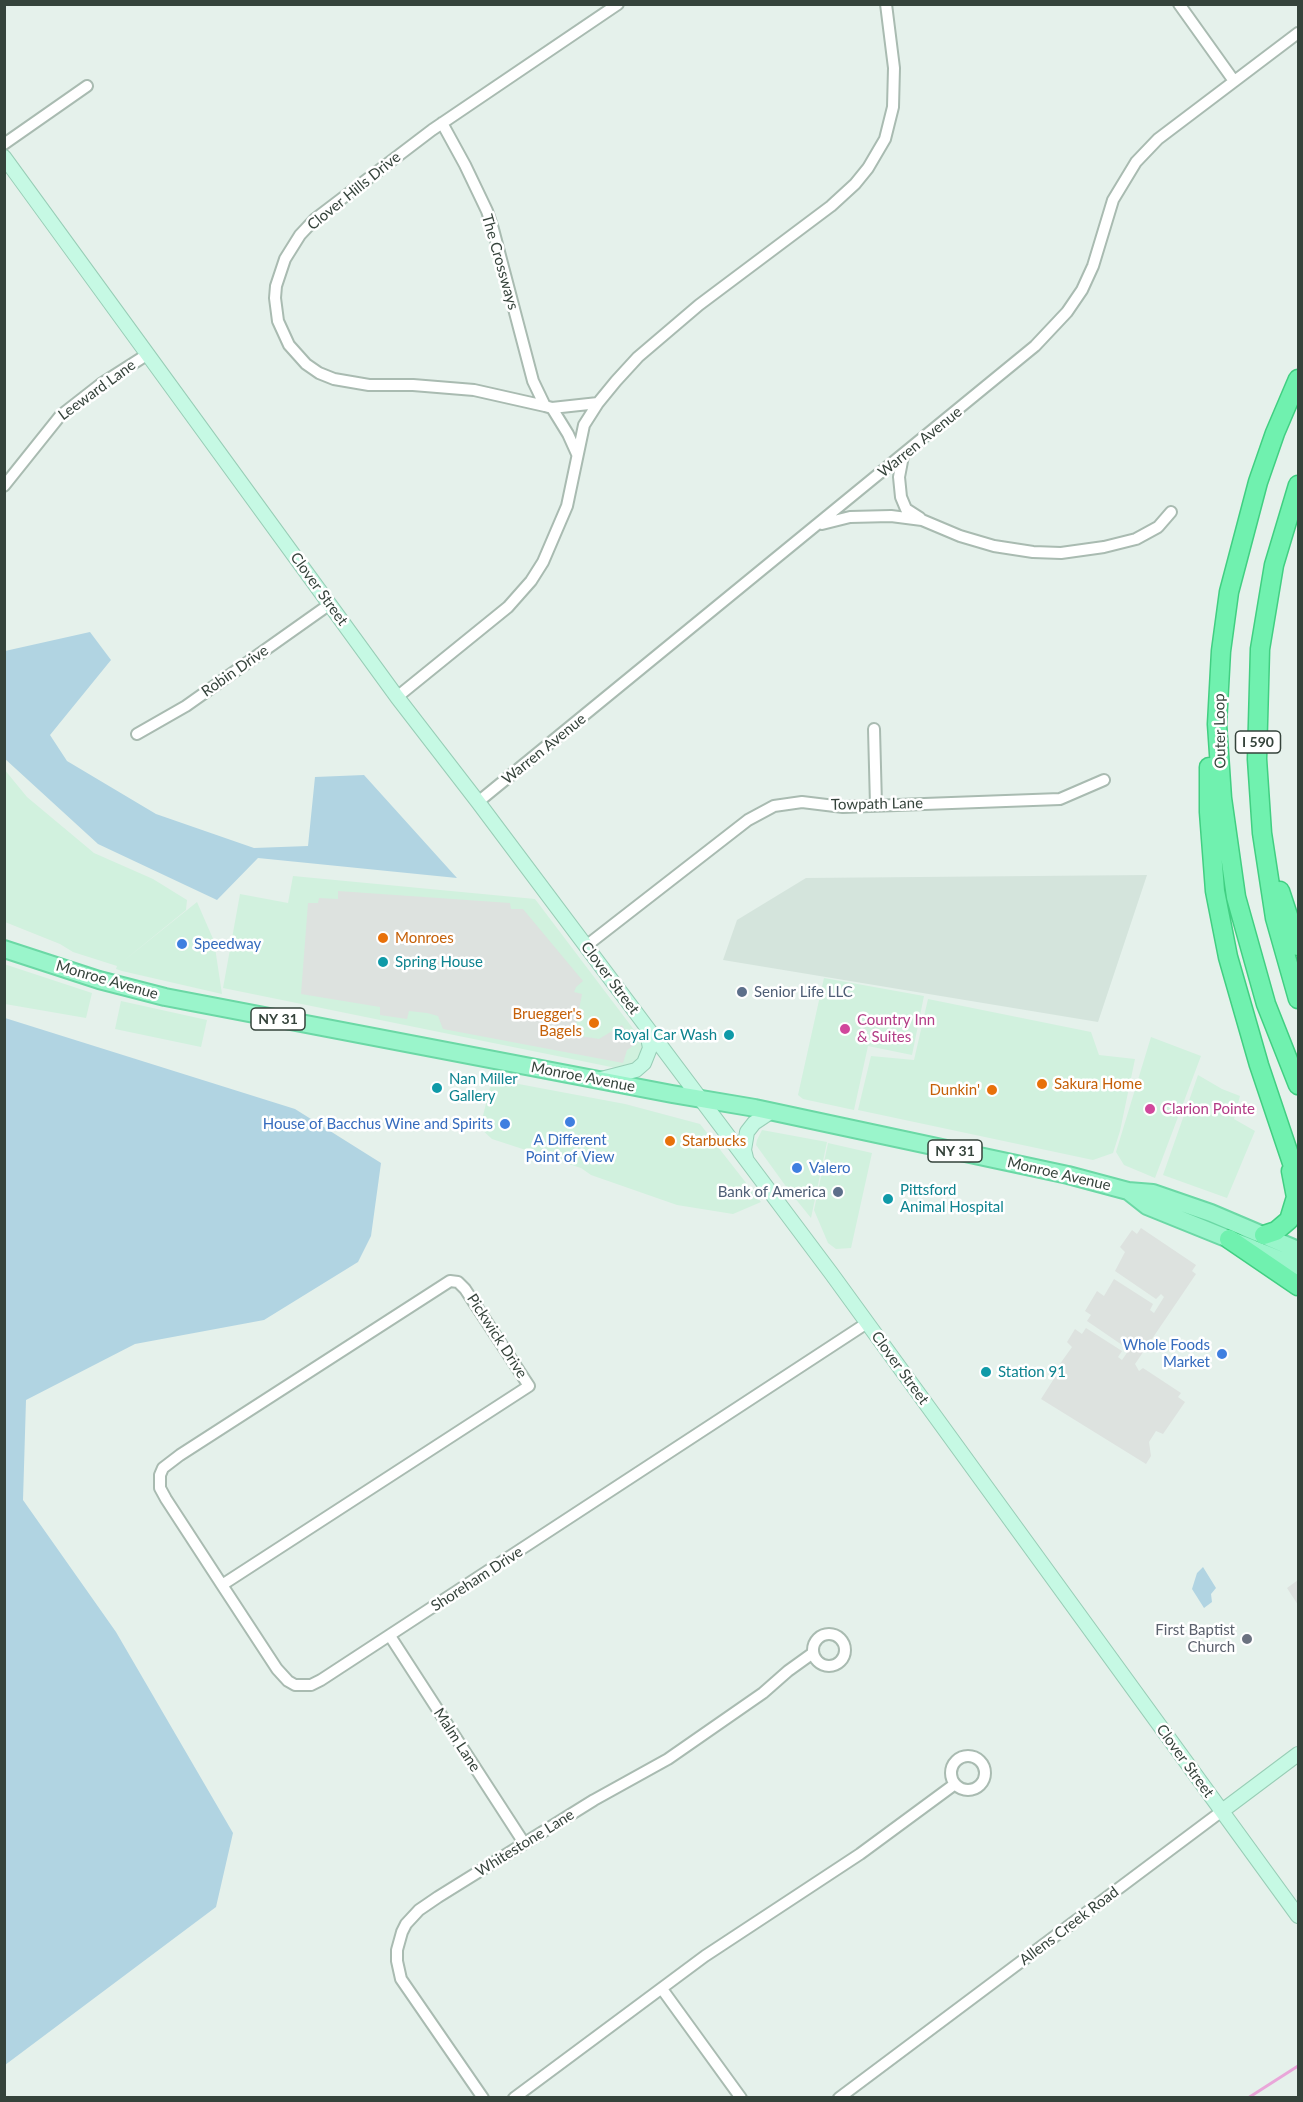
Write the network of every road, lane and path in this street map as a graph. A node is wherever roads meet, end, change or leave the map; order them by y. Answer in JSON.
{"nodes":[{"id":1,"x":618,"y":4,"type":"edge"},
{"id":2,"x":886,"y":4,"type":"edge"},
{"id":3,"x":1179,"y":4,"type":"edge"},
{"id":4,"x":1299,"y":33,"type":"edge"},
{"id":5,"x":1234,"y":81,"type":"junction"},
{"id":6,"x":87,"y":86,"type":"dead end"},
{"id":7,"x":442,"y":123,"type":"junction"},
{"id":8,"x":4,"y":144,"type":"edge"},
{"id":9,"x":4,"y":157,"type":"edge"},
{"id":10,"x":148,"y":354,"type":"junction"},
{"id":11,"x":1299,"y":378,"type":"edge"},
{"id":12,"x":598,"y":403,"type":"junction"},
{"id":13,"x":549,"y":407,"type":"junction"},
{"id":14,"x":577,"y":455,"type":"junction"},
{"id":15,"x":903,"y":456,"type":"junction"},
{"id":16,"x":1299,"y":485,"type":"edge"},
{"id":17,"x":4,"y":486,"type":"edge"},
{"id":18,"x":1171,"y":512,"type":"dead end"},
{"id":19,"x":922,"y":520,"type":"junction"},
{"id":20,"x":818,"y":525,"type":"junction"},
{"id":21,"x":330,"y":604,"type":"junction"},
{"id":22,"x":397,"y":697,"type":"junction"},
{"id":23,"x":1216,"y":724,"type":"junction"},
{"id":24,"x":874,"y":729,"type":"dead end"},
{"id":25,"x":137,"y":734,"type":"dead end"},
{"id":26,"x":1104,"y":780,"type":"dead end"},
{"id":27,"x":478,"y":802,"type":"junction"},
{"id":28,"x":876,"y":805,"type":"junction"},
{"id":29,"x":1262,"y":832,"type":"junction"},
{"id":30,"x":586,"y":946,"type":"junction"},
{"id":31,"x":1299,"y":946,"type":"edge"},
{"id":32,"x":4,"y":949,"type":"edge"},
{"id":33,"x":1299,"y":999,"type":"edge"},
{"id":34,"x":646,"y":1027,"type":"junction"},
{"id":35,"x":597,"y":1080,"type":"junction"},
{"id":36,"x":1299,"y":1085,"type":"edge"},
{"id":37,"x":699,"y":1098,"type":"junction"},
{"id":38,"x":772,"y":1111,"type":"junction"},
{"id":39,"x":1289,"y":1151,"type":"junction"},
{"id":40,"x":747,"y":1160,"type":"junction"},
{"id":41,"x":1299,"y":1181,"type":"edge"},
{"id":42,"x":1128,"y":1191,"type":"junction"},
{"id":43,"x":1264,"y":1235,"type":"junction"},
{"id":44,"x":1229,"y":1239,"type":"junction"},
{"id":45,"x":1299,"y":1250,"type":"edge"},
{"id":46,"x":1299,"y":1267,"type":"edge"},
{"id":47,"x":1299,"y":1286,"type":"edge"},
{"id":48,"x":867,"y":1323,"type":"junction"},
{"id":49,"x":160,"y":1475,"type":"joint"},
{"id":50,"x":222,"y":1585,"type":"junction"},
{"id":51,"x":390,"y":1636,"type":"junction"},
{"id":52,"x":813,"y":1653,"type":"dead end"},
{"id":53,"x":1299,"y":1754,"type":"edge"},
{"id":54,"x":955,"y":1784,"type":"dead end"},
{"id":55,"x":1222,"y":1811,"type":"junction"},
{"id":56,"x":524,"y":1843,"type":"junction"},
{"id":57,"x":1299,"y":1916,"type":"edge"},
{"id":58,"x":662,"y":1989,"type":"junction"},
{"id":59,"x":483,"y":2097,"type":"edge"},
{"id":60,"x":514,"y":2097,"type":"edge"},
{"id":61,"x":741,"y":2097,"type":"edge"},
{"id":62,"x":839,"y":2097,"type":"edge"}],
"edges":[{"from":1,"to":7,"type":"street","name":"Clover Hills Drive"},
{"from":2,"to":12,"type":"street"},
{"from":3,"to":5,"type":"street"},
{"from":4,"to":5,"type":"street","name":"Warren Avenue"},
{"from":5,"to":15,"type":"street","name":"Warren Avenue"},
{"from":6,"to":8,"type":"street"},
{"from":7,"to":13,"type":"street","name":"The Crossways"},
{"from":7,"to":13,"type":"street","name":"Clover Hills Drive"},
{"from":9,"to":10,"type":"main road","name":"Clover Street"},
{"from":10,"to":17,"type":"street","name":"Leeward Lane"},
{"from":10,"to":21,"type":"main road","name":"Clover Street"},
{"from":11,"to":23,"type":"highway","name":"Outer Loop","number":"I 590"},
{"from":12,"to":13,"type":"street","name":"Clover Hills Drive"},
{"from":12,"to":14,"type":"street"},
{"from":13,"to":14,"type":"street"},
{"from":14,"to":22,"type":"street"},
{"from":15,"to":19,"type":"street"},
{"from":15,"to":20,"type":"street","name":"Warren Avenue"},
{"from":16,"to":29,"type":"highway","number":"I 590"},
{"from":18,"to":19,"type":"street"},
{"from":19,"to":20,"type":"street"},
{"from":20,"to":27,"type":"street","name":"Warren Avenue"},
{"from":21,"to":22,"type":"main road","name":"Clover Street"},
{"from":21,"to":25,"type":"street","name":"Robin Drive"},
{"from":22,"to":27,"type":"main road","name":"Clover Street"},
{"from":23,"to":36,"type":"highway","name":"Outer Loop","number":"I 590"},
{"from":23,"to":39,"type":"highway"},
{"from":24,"to":28,"type":"street"},
{"from":26,"to":28,"type":"street","name":"Towpath Lane"},
{"from":27,"to":30,"type":"main road","name":"Clover Street"},
{"from":28,"to":30,"type":"street","name":"Towpath Lane"},
{"from":29,"to":31,"type":"highway"},
{"from":29,"to":33,"type":"highway","number":"I 590"},
{"from":30,"to":34,"type":"main road","name":"Clover Street"},
{"from":32,"to":35,"type":"main road","name":"Monroe Avenue","number":"NY 31"},
{"from":34,"to":35,"type":"main road"},
{"from":34,"to":37,"type":"main road","name":"Clover Street"},
{"from":35,"to":37,"type":"main road","name":"Monroe Avenue","number":"NY 31"},
{"from":37,"to":38,"type":"main road","name":"Monroe Avenue","number":"NY 31"},
{"from":37,"to":40,"type":"main road","name":"Clover Street"},
{"from":38,"to":40,"type":"main road"},
{"from":38,"to":42,"type":"main road","name":"Monroe Avenue","number":"NY 31"},
{"from":39,"to":41,"type":"highway"},
{"from":39,"to":43,"type":"highway"},
{"from":40,"to":48,"type":"main road","name":"Clover Street"},
{"from":42,"to":43,"type":"main road","name":"Monroe Avenue","number":"NY 31"},
{"from":42,"to":44,"type":"main road","name":"Monroe Avenue","number":"NY 31"},
{"from":43,"to":45,"type":"main road","name":"Monroe Avenue","number":"NY 31"},
{"from":44,"to":46,"type":"main road","name":"Monroe Avenue","number":"NY 31"},
{"from":44,"to":47,"type":"highway"},
{"from":48,"to":51,"type":"street","name":"Shoreham Drive"},
{"from":48,"to":55,"type":"main road","name":"Clover Street"},
{"from":49,"to":50,"type":"street","name":"Shoreham Drive"},
{"from":49,"to":50,"type":"street","name":"Pickwick Drive"},
{"from":50,"to":51,"type":"street","name":"Shoreham Drive"},
{"from":51,"to":56,"type":"street","name":"Malm Lane"},
{"from":52,"to":56,"type":"street","name":"Whitestone Lane"},
{"from":53,"to":55,"type":"main road","name":"Allens Creek Road"},
{"from":54,"to":58,"type":"street"},
{"from":55,"to":57,"type":"main road","name":"Clover Street"},
{"from":55,"to":62,"type":"street","name":"Allens Creek Road"},
{"from":56,"to":59,"type":"street","name":"Whitestone Lane"},
{"from":58,"to":60,"type":"street"},
{"from":58,"to":61,"type":"street"}]}
